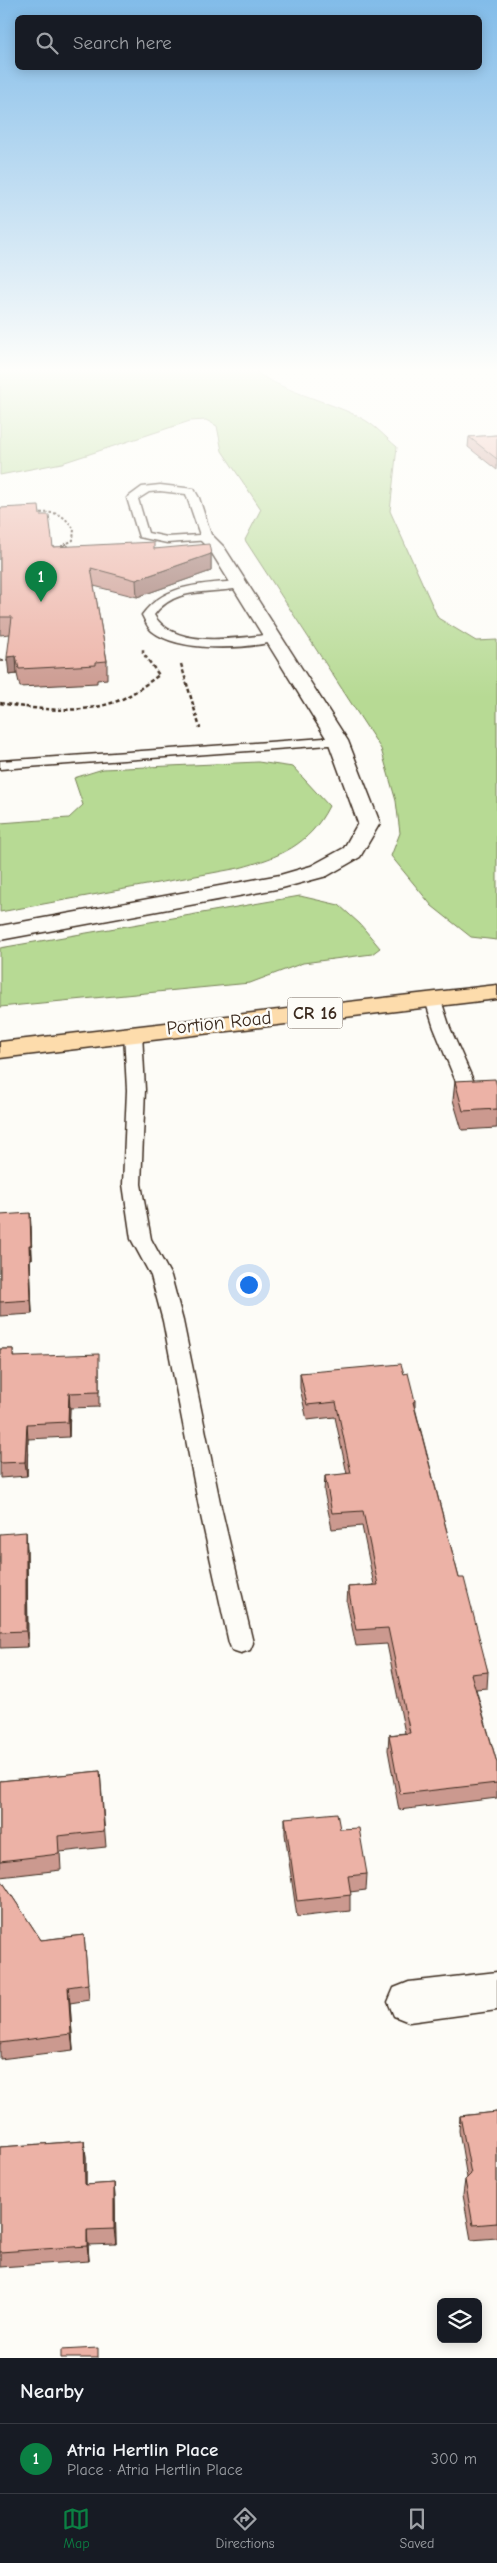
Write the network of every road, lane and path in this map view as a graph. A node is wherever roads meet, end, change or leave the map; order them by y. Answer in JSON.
{"nodes":[{"id":1,"x":206,"y":538,"type":"junction"},
{"id":2,"x":62,"y":546,"type":"edge"},
{"id":3,"x":54,"y":550,"type":"edge"},
{"id":4,"x":240,"y":585,"type":"junction"},
{"id":5,"x":273,"y":638,"type":"junction"},
{"id":6,"x":144,"y":646,"type":"dead end"},
{"id":7,"x":20,"y":658,"type":"edge"},
{"id":8,"x":0,"y":661,"type":"edge"},
{"id":9,"x":0,"y":703,"type":"edge"},
{"id":10,"x":338,"y":741,"type":"junction"},
{"id":11,"x":0,"y":765,"type":"edge"},
{"id":12,"x":0,"y":933,"type":"edge"},
{"id":13,"x":497,"y":992,"type":"edge"},
{"id":14,"x":433,"y":1000,"type":"junction"},
{"id":15,"x":133,"y":1033,"type":"junction"},
{"id":16,"x":0,"y":1050,"type":"edge"},
{"id":17,"x":468,"y":1089,"type":"edge"},
{"id":18,"x":241,"y":1643,"type":"dead end"},
{"id":19,"x":497,"y":1991,"type":"edge"},
{"id":20,"x":408,"y":2002,"type":"dead end"}],
"edges":[{"from":1,"to":1,"type":"lane"},
{"from":1,"to":4,"type":"street"},
{"from":2,"to":3,"type":"path"},
{"from":4,"to":5,"type":"street"},
{"from":4,"to":5,"type":"lane"},
{"from":5,"to":10,"type":"street"},
{"from":6,"to":9,"type":"path"},
{"from":7,"to":8,"type":"path"},
{"from":10,"to":11,"type":"lane"},
{"from":10,"to":12,"type":"street"},
{"from":13,"to":14,"type":"main road","name":"Portion Road","number":"CR 16"},
{"from":14,"to":15,"type":"main road","name":"Portion Road","number":"CR 16"},
{"from":14,"to":17,"type":"lane"},
{"from":15,"to":16,"type":"main road","name":"Portion Road","number":"CR 16"},
{"from":15,"to":18,"type":"lane"},
{"from":19,"to":20,"type":"street"}]}
